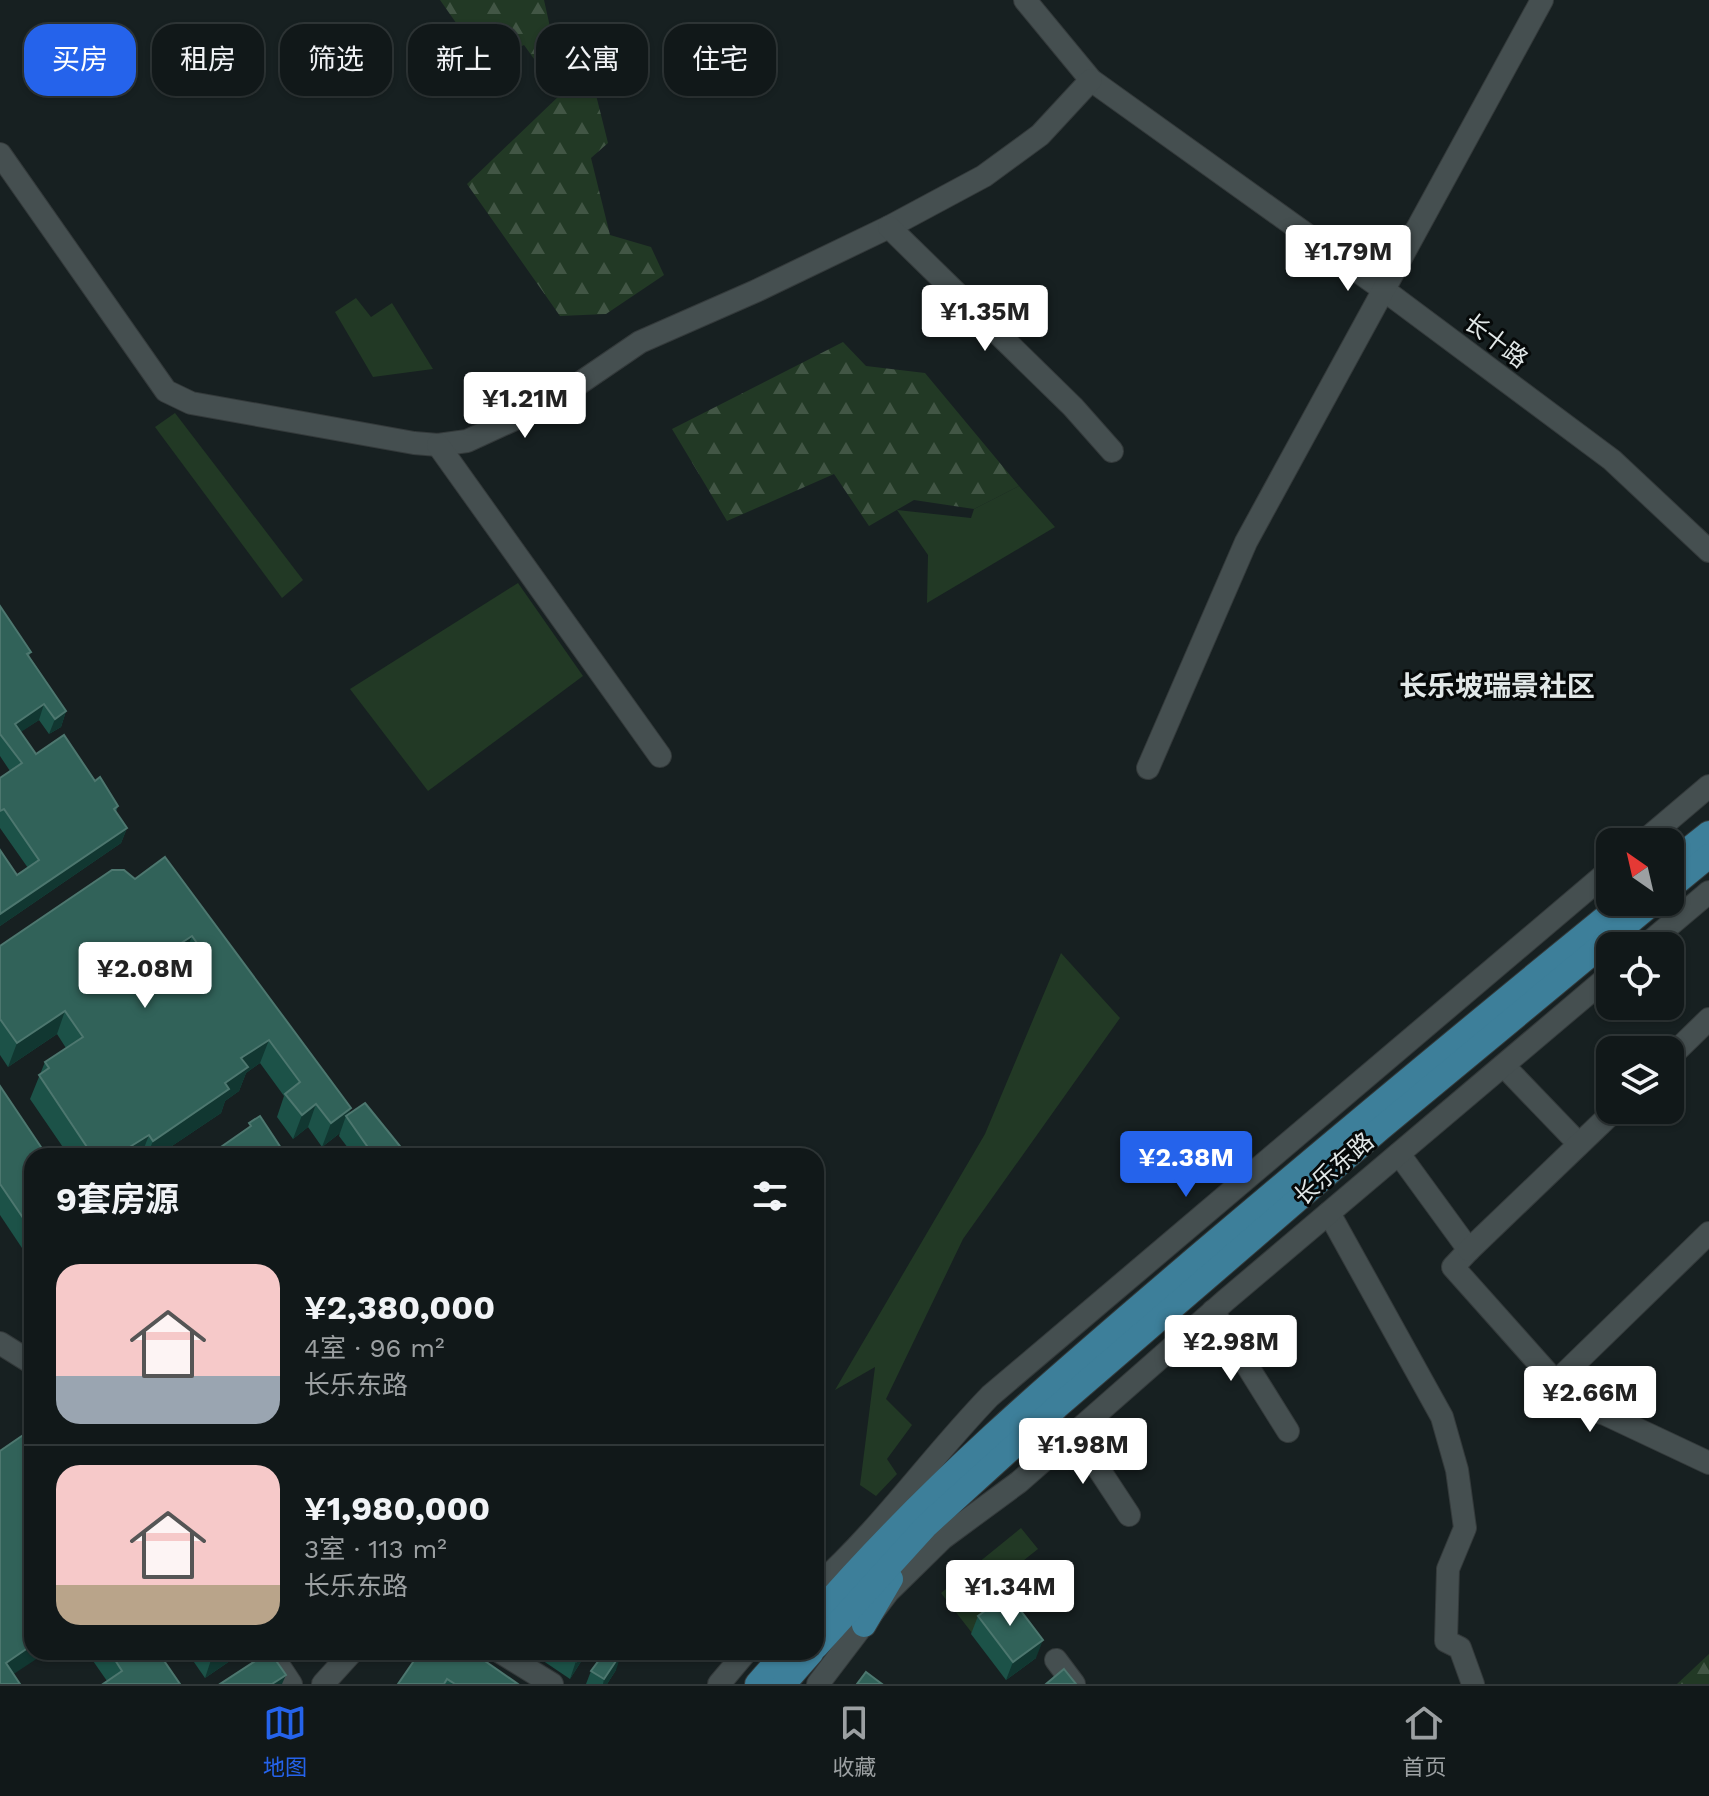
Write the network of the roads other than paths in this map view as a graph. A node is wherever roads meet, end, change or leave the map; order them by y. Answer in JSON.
{"nodes":[{"id":1,"x":1025,"y":0,"type":"edge"},
{"id":2,"x":1542,"y":0,"type":"edge"},
{"id":3,"x":1091,"y":80,"type":"junction"},
{"id":4,"x":0,"y":154,"type":"edge"},
{"id":5,"x":889,"y":227,"type":"junction"},
{"id":6,"x":1384,"y":290,"type":"junction"},
{"id":7,"x":438,"y":445,"type":"junction"},
{"id":8,"x":1112,"y":451,"type":"dead end"},
{"id":9,"x":1709,"y":551,"type":"edge"},
{"id":10,"x":660,"y":756,"type":"dead end"},
{"id":11,"x":1148,"y":768,"type":"dead end"},
{"id":12,"x":1709,"y":786,"type":"edge"},
{"id":13,"x":1660,"y":828,"type":"edge"},
{"id":14,"x":1709,"y":833,"type":"edge"},
{"id":15,"x":1684,"y":853,"type":"edge"},
{"id":16,"x":1709,"y":856,"type":"edge"},
{"id":17,"x":1684,"y":877,"type":"edge"},
{"id":18,"x":1596,"y":882,"type":"edge"},
{"id":19,"x":1709,"y":892,"type":"edge"},
{"id":20,"x":1607,"y":916,"type":"edge"},
{"id":21,"x":1637,"y":916,"type":"edge"},
{"id":22,"x":1662,"y":932,"type":"edge"},
{"id":23,"x":1596,"y":987,"type":"edge"},
{"id":24,"x":1709,"y":1019,"type":"edge"},
{"id":25,"x":1684,"y":1043,"type":"edge"},
{"id":26,"x":1504,"y":1066,"type":"junction"},
{"id":27,"x":1600,"y":1124,"type":"edge"},
{"id":28,"x":1579,"y":1144,"type":"junction"},
{"id":29,"x":1399,"y":1154,"type":"junction"},
{"id":30,"x":1329,"y":1213,"type":"junction"},
{"id":31,"x":1709,"y":1233,"type":"edge"},
{"id":32,"x":1469,"y":1250,"type":"junction"},
{"id":33,"x":1213,"y":1311,"type":"junction"},
{"id":34,"x":0,"y":1343,"type":"edge"},
{"id":35,"x":24,"y":1358,"type":"edge"},
{"id":36,"x":1552,"y":1378,"type":"junction"},
{"id":37,"x":1288,"y":1431,"type":"dead end"},
{"id":38,"x":1075,"y":1433,"type":"junction"},
{"id":39,"x":1709,"y":1463,"type":"edge"},
{"id":40,"x":1129,"y":1515,"type":"dead end"},
{"id":41,"x":912,"y":1541,"type":"junction"},
{"id":42,"x":824,"y":1579,"type":"edge"},
{"id":43,"x":824,"y":1607,"type":"edge"},
{"id":44,"x":864,"y":1625,"type":"junction"},
{"id":45,"x":824,"y":1638,"type":"edge"},
{"id":46,"x":275,"y":1660,"type":"edge"},
{"id":47,"x":345,"y":1660,"type":"edge"},
{"id":48,"x":513,"y":1660,"type":"edge"},
{"id":49,"x":739,"y":1660,"type":"edge"},
{"id":50,"x":778,"y":1660,"type":"edge"},
{"id":51,"x":805,"y":1660,"type":"edge"},
{"id":52,"x":1056,"y":1660,"type":"dead end"},
{"id":53,"x":291,"y":1684,"type":"edge"},
{"id":54,"x":323,"y":1684,"type":"edge"},
{"id":55,"x":552,"y":1684,"type":"edge"},
{"id":56,"x":719,"y":1684,"type":"edge"},
{"id":57,"x":757,"y":1684,"type":"edge"},
{"id":58,"x":784,"y":1684,"type":"edge"},
{"id":59,"x":818,"y":1684,"type":"edge"},
{"id":60,"x":1074,"y":1684,"type":"edge"},
{"id":61,"x":1473,"y":1684,"type":"edge"}],
"edges":[{"from":1,"to":3,"type":"street","name":"长十路"},
{"from":2,"to":6,"type":"street"},
{"from":3,"to":5,"type":"street"},
{"from":3,"to":6,"type":"street","name":"长十路"},
{"from":4,"to":7,"type":"street"},
{"from":5,"to":7,"type":"street"},
{"from":5,"to":8,"type":"street"},
{"from":6,"to":9,"type":"street","name":"长十路"},
{"from":6,"to":11,"type":"street"},
{"from":7,"to":10,"type":"street"},
{"from":12,"to":13,"type":"street"},
{"from":14,"to":15,"type":"main road"},
{"from":16,"to":17,"type":"main road"},
{"from":18,"to":42,"type":"street"},
{"from":19,"to":22,"type":"street"},
{"from":20,"to":43,"type":"main road","name":"长乐东路"},
{"from":21,"to":41,"type":"main road","name":"长乐东路"},
{"from":23,"to":26,"type":"street"},
{"from":24,"to":25,"type":"street"},
{"from":26,"to":28,"type":"street"},
{"from":26,"to":29,"type":"street"},
{"from":27,"to":28,"type":"street"},
{"from":28,"to":32,"type":"street"},
{"from":29,"to":30,"type":"street"},
{"from":29,"to":32,"type":"street"},
{"from":30,"to":33,"type":"street"},
{"from":30,"to":61,"type":"street"},
{"from":31,"to":36,"type":"street"},
{"from":32,"to":36,"type":"street"},
{"from":33,"to":37,"type":"street"},
{"from":33,"to":38,"type":"street"},
{"from":34,"to":35,"type":"street"},
{"from":36,"to":39,"type":"street"},
{"from":38,"to":40,"type":"street"},
{"from":38,"to":44,"type":"street"},
{"from":41,"to":44,"type":"main road"},
{"from":41,"to":45,"type":"main road","name":"长乐东路"},
{"from":44,"to":59,"type":"street"},
{"from":46,"to":53,"type":"street"},
{"from":47,"to":54,"type":"street"},
{"from":48,"to":55,"type":"street"},
{"from":49,"to":56,"type":"street"},
{"from":50,"to":57,"type":"main road"},
{"from":51,"to":58,"type":"main road"},
{"from":52,"to":60,"type":"street"}]}
